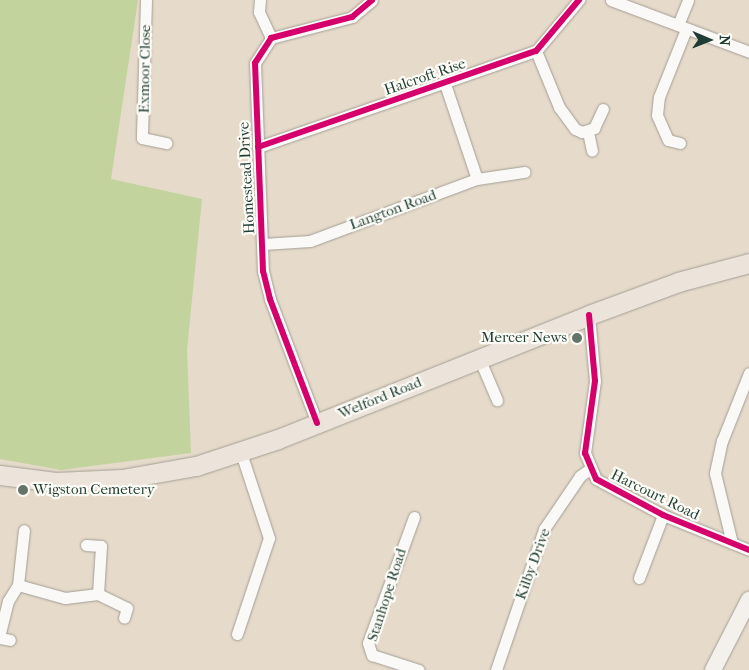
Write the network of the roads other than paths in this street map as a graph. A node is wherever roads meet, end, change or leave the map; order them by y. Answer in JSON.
{"nodes":[{"id":1,"x":146,"y":0,"type":"edge"},
{"id":2,"x":260,"y":0,"type":"edge"},
{"id":3,"x":372,"y":0,"type":"edge"},
{"id":4,"x":579,"y":0,"type":"edge"},
{"id":5,"x":611,"y":0,"type":"edge"},
{"id":6,"x":688,"y":0,"type":"edge"},
{"id":7,"x":682,"y":27,"type":"junction"},
{"id":8,"x":271,"y":38,"type":"junction"},
{"id":9,"x":536,"y":51,"type":"junction"},
{"id":10,"x":749,"y":52,"type":"edge"},
{"id":11,"x":445,"y":84,"type":"junction"},
{"id":12,"x":602,"y":108,"type":"dead end"},
{"id":13,"x":588,"y":132,"type":"junction"},
{"id":14,"x":130,"y":136,"type":"dead end"},
{"id":15,"x":142,"y":138,"type":"junction"},
{"id":16,"x":166,"y":143,"type":"dead end"},
{"id":17,"x":680,"y":143,"type":"dead end"},
{"id":18,"x":258,"y":147,"type":"junction"},
{"id":19,"x":592,"y":151,"type":"dead end"},
{"id":20,"x":524,"y":172,"type":"dead end"},
{"id":21,"x":476,"y":179,"type":"junction"},
{"id":22,"x":263,"y":244,"type":"junction"},
{"id":23,"x":749,"y":263,"type":"edge"},
{"id":24,"x":589,"y":314,"type":"junction"},
{"id":25,"x":479,"y":358,"type":"junction"},
{"id":26,"x":749,"y":373,"type":"edge"},
{"id":27,"x":496,"y":400,"type":"dead end"},
{"id":28,"x":317,"y":423,"type":"junction"},
{"id":29,"x":241,"y":453,"type":"junction"},
{"id":30,"x":590,"y":469,"type":"junction"},
{"id":31,"x":0,"y":476,"type":"edge"},
{"id":32,"x":663,"y":515,"type":"junction"},
{"id":33,"x":414,"y":517,"type":"dead end"},
{"id":34,"x":24,"y":530,"type":"dead end"},
{"id":35,"x":732,"y":543,"type":"junction"},
{"id":36,"x":86,"y":545,"type":"dead end"},
{"id":37,"x":749,"y":550,"type":"edge"},
{"id":38,"x":639,"y":578,"type":"dead end"},
{"id":39,"x":18,"y":585,"type":"junction"},
{"id":40,"x":98,"y":594,"type":"junction"},
{"id":41,"x":749,"y":600,"type":"edge"},
{"id":42,"x":124,"y":618,"type":"dead end"},
{"id":43,"x":0,"y":633,"type":"edge"},
{"id":44,"x":237,"y":634,"type":"dead end"},
{"id":45,"x":419,"y":670,"type":"edge"},
{"id":46,"x":496,"y":670,"type":"edge"},
{"id":47,"x":713,"y":670,"type":"edge"}],
"edges":[{"from":1,"to":15,"type":"street","name":"Exmoor Close"},
{"from":2,"to":8,"type":"street"},
{"from":3,"to":8,"type":"street"},
{"from":4,"to":9,"type":"street","name":"Halcroft Rise"},
{"from":5,"to":7,"type":"street"},
{"from":6,"to":7,"type":"street"},
{"from":7,"to":10,"type":"street"},
{"from":7,"to":17,"type":"street"},
{"from":8,"to":18,"type":"street","name":"Homestead Drive"},
{"from":9,"to":11,"type":"street","name":"Halcroft Rise"},
{"from":9,"to":13,"type":"street"},
{"from":11,"to":18,"type":"street","name":"Halcroft Rise"},
{"from":11,"to":21,"type":"street"},
{"from":12,"to":13,"type":"street"},
{"from":13,"to":19,"type":"street"},
{"from":14,"to":15,"type":"street"},
{"from":15,"to":16,"type":"street"},
{"from":18,"to":22,"type":"street","name":"Homestead Drive"},
{"from":20,"to":21,"type":"street","name":"Langton Road"},
{"from":21,"to":22,"type":"street","name":"Langton Road"},
{"from":22,"to":28,"type":"street","name":"Homestead Drive"},
{"from":23,"to":24,"type":"main road","name":"Welford Road"},
{"from":24,"to":25,"type":"main road","name":"Welford Road"},
{"from":24,"to":30,"type":"street","name":"Harcourt Road"},
{"from":25,"to":27,"type":"street"},
{"from":25,"to":28,"type":"main road","name":"Welford Road"},
{"from":26,"to":35,"type":"street"},
{"from":28,"to":29,"type":"main road","name":"Welford Road"},
{"from":29,"to":31,"type":"main road","name":"Welford Road"},
{"from":29,"to":44,"type":"street"},
{"from":30,"to":32,"type":"street","name":"Harcourt Road"},
{"from":30,"to":46,"type":"street","name":"Kilby Drive"},
{"from":32,"to":35,"type":"street","name":"Harcourt Road"},
{"from":32,"to":38,"type":"street"},
{"from":33,"to":45,"type":"street","name":"Stanhope Road"},
{"from":34,"to":39,"type":"street"},
{"from":35,"to":37,"type":"street","name":"Harcourt Road"},
{"from":36,"to":40,"type":"street"},
{"from":39,"to":40,"type":"street"},
{"from":39,"to":43,"type":"street"},
{"from":40,"to":42,"type":"street"},
{"from":41,"to":47,"type":"street"}]}
